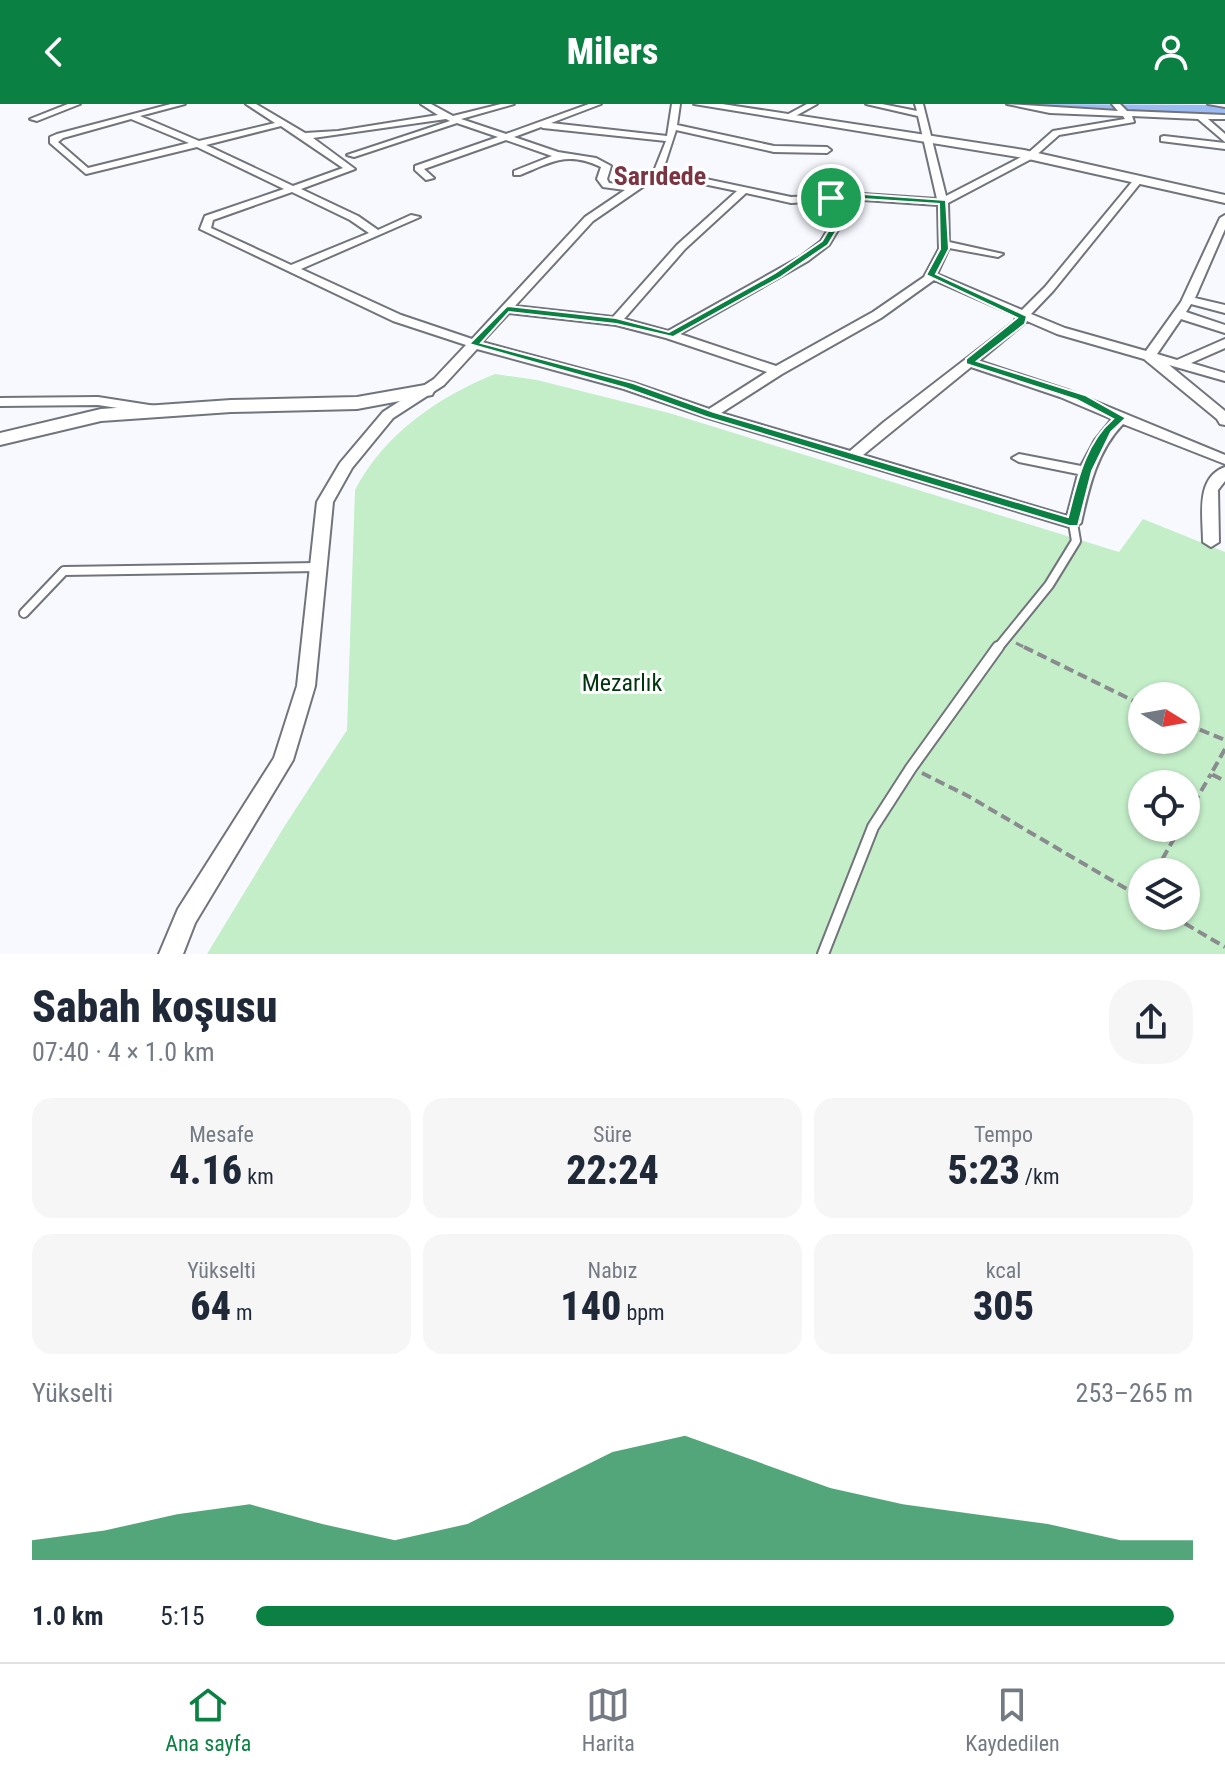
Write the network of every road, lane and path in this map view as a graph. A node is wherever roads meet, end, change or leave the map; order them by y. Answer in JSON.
{"nodes":[{"id":1,"x":76,"y":104,"type":"edge"},
{"id":2,"x":181,"y":104,"type":"edge"},
{"id":3,"x":250,"y":104,"type":"edge"},
{"id":4,"x":425,"y":104,"type":"edge"},
{"id":5,"x":510,"y":104,"type":"edge"},
{"id":6,"x":597,"y":104,"type":"edge"},
{"id":7,"x":676,"y":104,"type":"edge"},
{"id":8,"x":700,"y":104,"type":"edge"},
{"id":9,"x":813,"y":104,"type":"edge"},
{"id":10,"x":870,"y":104,"type":"edge"},
{"id":11,"x":1011,"y":104,"type":"edge"},
{"id":12,"x":1205,"y":104,"type":"edge"},
{"id":13,"x":1212,"y":104,"type":"edge"},
{"id":14,"x":1225,"y":105,"type":"edge"},
{"id":15,"x":920,"y":109,"type":"edge"},
{"id":16,"x":1122,"y":109,"type":"edge"},
{"id":17,"x":132,"y":116,"type":"junction"},
{"id":18,"x":1200,"y":116,"type":"junction"},
{"id":19,"x":787,"y":117,"type":"junction"},
{"id":20,"x":1225,"y":117,"type":"edge"},
{"id":21,"x":454,"y":118,"type":"junction"},
{"id":22,"x":34,"y":119,"type":"dead end"},
{"id":23,"x":279,"y":124,"type":"junction"},
{"id":24,"x":542,"y":124,"type":"junction"},
{"id":25,"x":672,"y":133,"type":"junction"},
{"id":26,"x":302,"y":136,"type":"junction"},
{"id":27,"x":506,"y":137,"type":"junction"},
{"id":28,"x":1164,"y":139,"type":"dead end"},
{"id":29,"x":1225,"y":139,"type":"edge"},
{"id":30,"x":928,"y":141,"type":"junction"},
{"id":31,"x":198,"y":144,"type":"junction"},
{"id":32,"x":1225,"y":146,"type":"edge"},
{"id":33,"x":827,"y":150,"type":"dead end"},
{"id":34,"x":351,"y":155,"type":"dead end"},
{"id":35,"x":561,"y":155,"type":"junction"},
{"id":36,"x":1030,"y":156,"type":"junction"},
{"id":37,"x":658,"y":172,"type":"junction"},
{"id":38,"x":517,"y":173,"type":"dead end"},
{"id":39,"x":429,"y":178,"type":"dead end"},
{"id":40,"x":1139,"y":179,"type":"junction"},
{"id":41,"x":636,"y":189,"type":"junction"},
{"id":42,"x":289,"y":190,"type":"junction"},
{"id":43,"x":743,"y":191,"type":"junction"},
{"id":44,"x":831,"y":198,"type":"junction"},
{"id":45,"x":1225,"y":199,"type":"edge"},
{"id":46,"x":943,"y":202,"type":"junction"},
{"id":47,"x":415,"y":217,"type":"dead end"},
{"id":48,"x":1225,"y":218,"type":"edge"},
{"id":49,"x":377,"y":234,"type":"junction"},
{"id":50,"x":945,"y":244,"type":"junction"},
{"id":51,"x":998,"y":254,"type":"dead end"},
{"id":52,"x":291,"y":269,"type":"junction"},
{"id":53,"x":931,"y":275,"type":"junction"},
{"id":54,"x":1189,"y":300,"type":"junction"},
{"id":55,"x":507,"y":309,"type":"junction"},
{"id":56,"x":1225,"y":309,"type":"edge"},
{"id":57,"x":1179,"y":314,"type":"junction"},
{"id":58,"x":1022,"y":316,"type":"junction"},
{"id":59,"x":616,"y":321,"type":"junction"},
{"id":60,"x":1225,"y":329,"type":"edge"},
{"id":61,"x":670,"y":335,"type":"junction"},
{"id":62,"x":1225,"y":343,"type":"edge"},
{"id":63,"x":474,"y":344,"type":"junction"},
{"id":64,"x":1149,"y":356,"type":"junction"},
{"id":65,"x":969,"y":362,"type":"junction"},
{"id":66,"x":1179,"y":364,"type":"junction"},
{"id":67,"x":777,"y":371,"type":"junction"},
{"id":68,"x":1225,"y":377,"type":"edge"},
{"id":69,"x":425,"y":391,"type":"junction"},
{"id":70,"x":0,"y":402,"type":"edge"},
{"id":71,"x":157,"y":410,"type":"junction"},
{"id":72,"x":710,"y":414,"type":"junction"},
{"id":73,"x":1121,"y":418,"type":"junction"},
{"id":74,"x":1225,"y":421,"type":"edge"},
{"id":75,"x":0,"y":439,"type":"edge"},
{"id":76,"x":854,"y":456,"type":"junction"},
{"id":77,"x":1019,"y":458,"type":"dead end"},
{"id":78,"x":1225,"y":460,"type":"edge"},
{"id":79,"x":1086,"y":471,"type":"junction"},
{"id":80,"x":1225,"y":471,"type":"edge"},
{"id":81,"x":1073,"y":523,"type":"junction"},
{"id":82,"x":1211,"y":542,"type":"dead end"},
{"id":83,"x":318,"y":567,"type":"junction"},
{"id":84,"x":24,"y":613,"type":"dead end"},
{"id":85,"x":1006,"y":638,"type":"junction"},
{"id":86,"x":1128,"y":698,"type":"edge"},
{"id":87,"x":1200,"y":730,"type":"edge"},
{"id":88,"x":1225,"y":740,"type":"edge"},
{"id":89,"x":1225,"y":749,"type":"edge"},
{"id":90,"x":911,"y":768,"type":"junction"},
{"id":91,"x":1211,"y":774,"type":"junction"},
{"id":92,"x":1225,"y":781,"type":"edge"},
{"id":93,"x":1200,"y":793,"type":"edge"},
{"id":94,"x":1128,"y":889,"type":"edge"},
{"id":95,"x":1196,"y":930,"type":"edge"},
{"id":96,"x":1225,"y":947,"type":"edge"},
{"id":97,"x":171,"y":954,"type":"edge"},
{"id":98,"x":823,"y":954,"type":"edge"}],
"edges":[{"from":1,"to":22,"type":"street"},
{"from":2,"to":17,"type":"street"},
{"from":3,"to":23,"type":"street"},
{"from":4,"to":21,"type":"street"},
{"from":5,"to":21,"type":"street"},
{"from":6,"to":24,"type":"street"},
{"from":7,"to":25,"type":"street"},
{"from":8,"to":19,"type":"main road"},
{"from":9,"to":19,"type":"street"},
{"from":10,"to":15,"type":"street"},
{"from":11,"to":16,"type":"street"},
{"from":12,"to":13,"type":"street"},
{"from":13,"to":14,"type":"street"},
{"from":15,"to":30,"type":"street"},
{"from":16,"to":18,"type":"street"},
{"from":16,"to":36,"type":"street"},
{"from":17,"to":31,"type":"street"},
{"from":17,"to":31,"type":"street"},
{"from":18,"to":20,"type":"street"},
{"from":18,"to":29,"type":"street"},
{"from":19,"to":30,"type":"main road"},
{"from":21,"to":26,"type":"street"},
{"from":21,"to":27,"type":"street"},
{"from":21,"to":34,"type":"street"},
{"from":23,"to":26,"type":"street"},
{"from":23,"to":31,"type":"street"},
{"from":24,"to":25,"type":"street"},
{"from":24,"to":27,"type":"street"},
{"from":25,"to":33,"type":"street"},
{"from":25,"to":37,"type":"street"},
{"from":26,"to":42,"type":"street"},
{"from":27,"to":35,"type":"street"},
{"from":27,"to":39,"type":"street"},
{"from":28,"to":32,"type":"street"},
{"from":30,"to":36,"type":"main road"},
{"from":30,"to":46,"type":"street"},
{"from":31,"to":42,"type":"street"},
{"from":35,"to":38,"type":"street"},
{"from":35,"to":41,"type":"street"},
{"from":36,"to":40,"type":"main road"},
{"from":36,"to":46,"type":"street"},
{"from":37,"to":41,"type":"street"},
{"from":37,"to":43,"type":"street"},
{"from":40,"to":45,"type":"main road"},
{"from":40,"to":58,"type":"street"},
{"from":41,"to":55,"type":"street"},
{"from":42,"to":49,"type":"street"},
{"from":42,"to":52,"type":"street"},
{"from":43,"to":44,"type":"street"},
{"from":43,"to":59,"type":"street"},
{"from":44,"to":46,"type":"street"},
{"from":44,"to":61,"type":"street"},
{"from":46,"to":50,"type":"street"},
{"from":47,"to":49,"type":"street"},
{"from":48,"to":54,"type":"street"},
{"from":49,"to":52,"type":"street"},
{"from":50,"to":51,"type":"street"},
{"from":50,"to":53,"type":"street"},
{"from":52,"to":63,"type":"street"},
{"from":53,"to":58,"type":"street"},
{"from":53,"to":67,"type":"street"},
{"from":54,"to":56,"type":"street"},
{"from":54,"to":57,"type":"street"},
{"from":55,"to":59,"type":"street"},
{"from":55,"to":63,"type":"street"},
{"from":57,"to":60,"type":"street"},
{"from":57,"to":64,"type":"street"},
{"from":58,"to":64,"type":"street"},
{"from":58,"to":65,"type":"street"},
{"from":59,"to":61,"type":"street"},
{"from":61,"to":67,"type":"street"},
{"from":62,"to":66,"type":"street"},
{"from":63,"to":69,"type":"street"},
{"from":63,"to":72,"type":"street"},
{"from":64,"to":66,"type":"street"},
{"from":64,"to":74,"type":"street"},
{"from":65,"to":73,"type":"street"},
{"from":65,"to":76,"type":"street"},
{"from":66,"to":68,"type":"street"},
{"from":67,"to":72,"type":"street"},
{"from":69,"to":71,"type":"main road"},
{"from":69,"to":83,"type":"street"},
{"from":70,"to":71,"type":"street"},
{"from":71,"to":75,"type":"main road"},
{"from":72,"to":76,"type":"street"},
{"from":73,"to":78,"type":"street"},
{"from":73,"to":79,"type":"street"},
{"from":76,"to":81,"type":"street"},
{"from":77,"to":79,"type":"street"},
{"from":79,"to":81,"type":"street"},
{"from":80,"to":82,"type":"street"},
{"from":81,"to":85,"type":"lane"},
{"from":83,"to":84,"type":"lane"},
{"from":83,"to":97,"type":"street"},
{"from":85,"to":86,"type":"path"},
{"from":85,"to":90,"type":"lane"},
{"from":87,"to":88,"type":"path"},
{"from":89,"to":91,"type":"path"},
{"from":90,"to":94,"type":"path"},
{"from":90,"to":98,"type":"lane"},
{"from":91,"to":92,"type":"path"},
{"from":91,"to":93,"type":"path"},
{"from":95,"to":96,"type":"path"}]}
